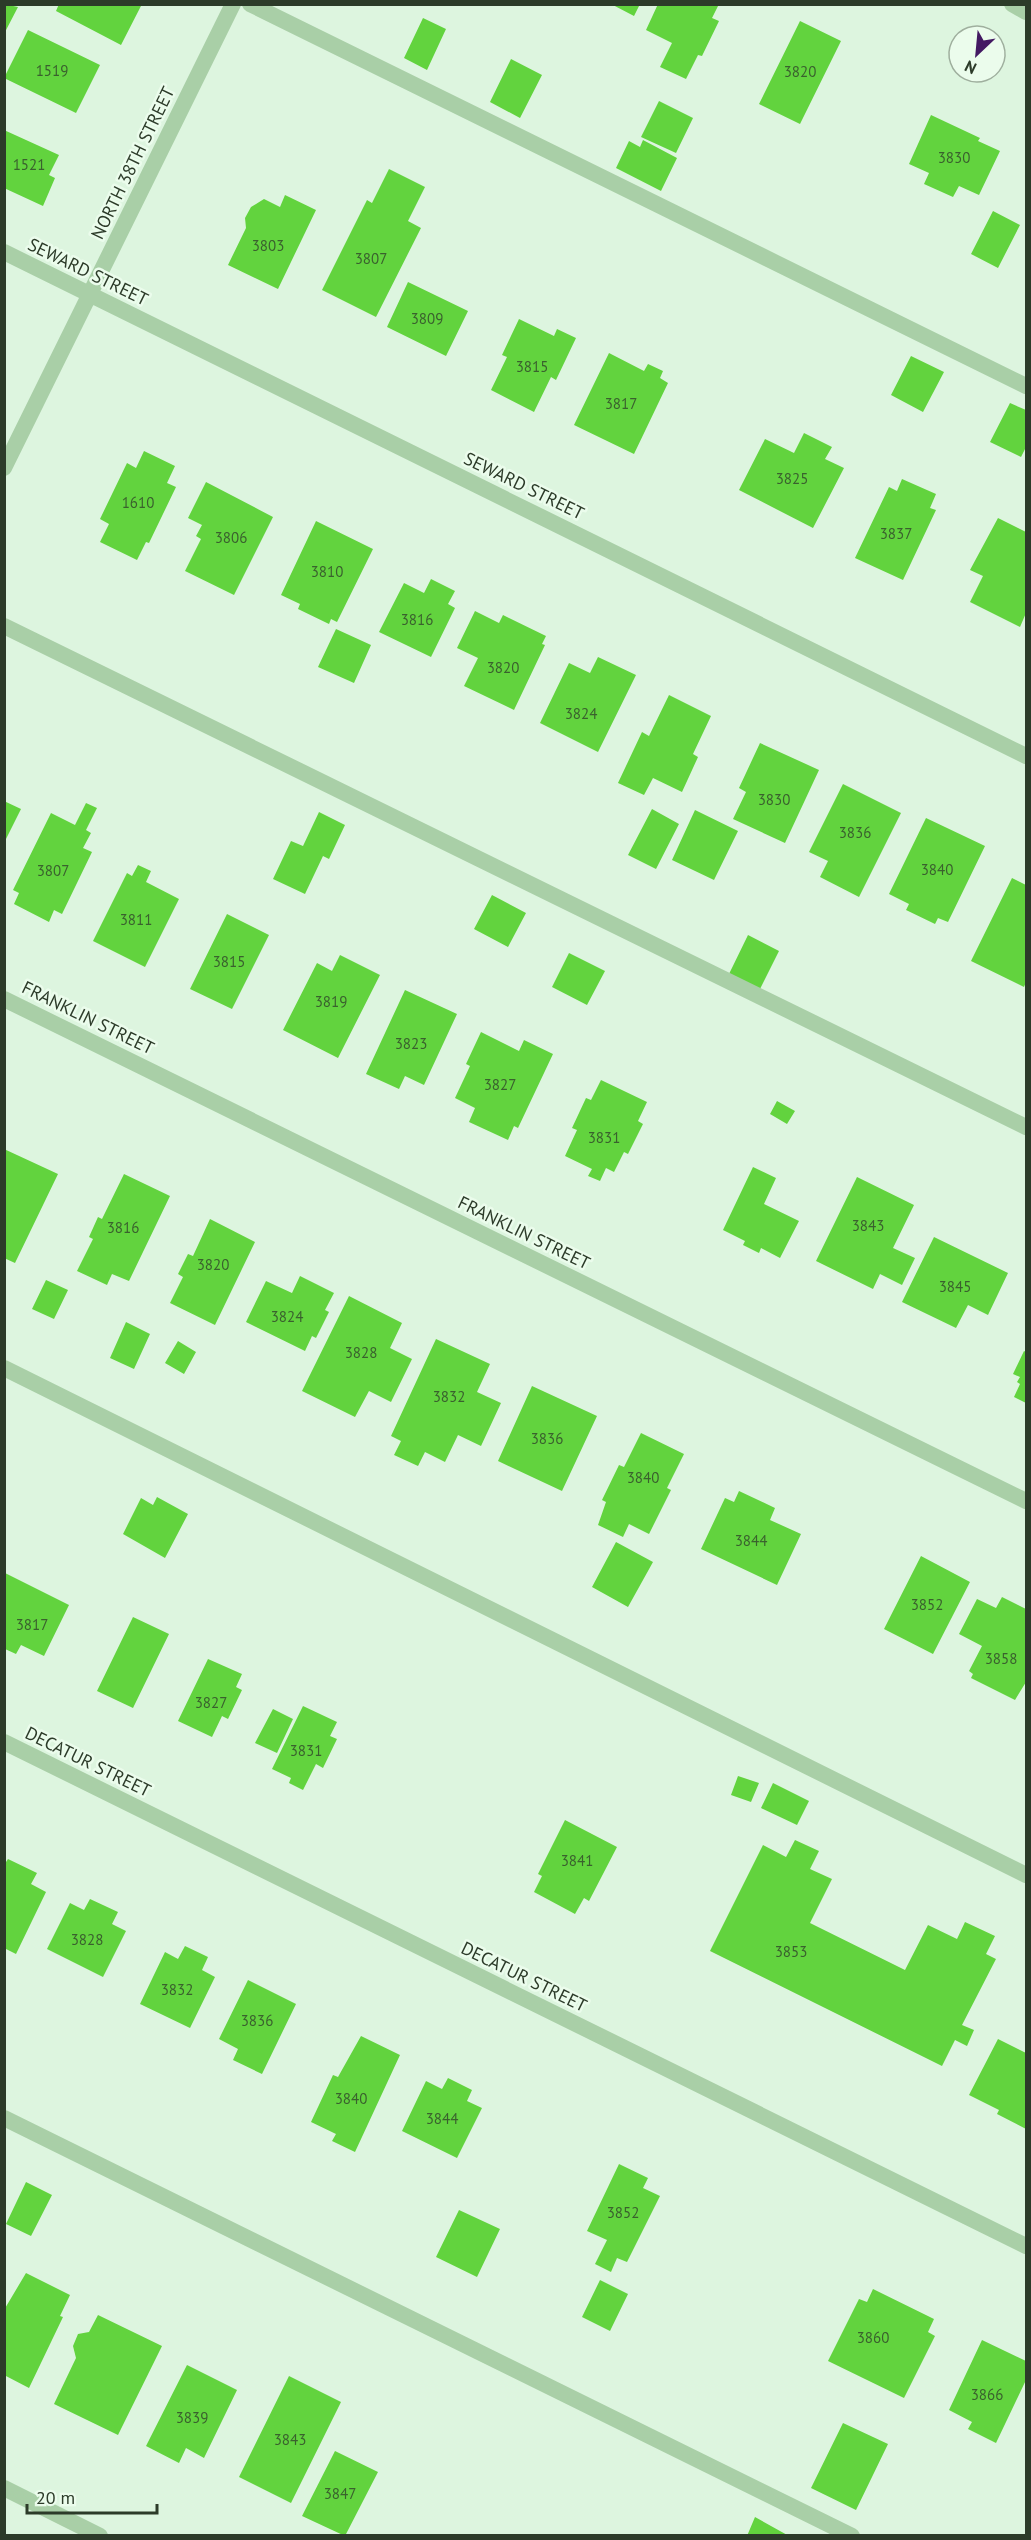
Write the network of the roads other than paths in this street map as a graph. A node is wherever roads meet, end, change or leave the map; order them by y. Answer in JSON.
{"nodes":[{"id":1,"x":233,"y":4,"type":"edge"},
{"id":2,"x":250,"y":4,"type":"edge"},
{"id":3,"x":1012,"y":4,"type":"edge"},
{"id":4,"x":1026,"y":12,"type":"edge"},
{"id":5,"x":4,"y":252,"type":"edge"},
{"id":6,"x":90,"y":294,"type":"junction"},
{"id":7,"x":1026,"y":386,"type":"edge"},
{"id":8,"x":4,"y":468,"type":"edge"},
{"id":9,"x":4,"y":626,"type":"edge"},
{"id":10,"x":1026,"y":756,"type":"edge"},
{"id":11,"x":4,"y":999,"type":"edge"},
{"id":12,"x":1026,"y":1127,"type":"edge"},
{"id":13,"x":4,"y":1368,"type":"edge"},
{"id":14,"x":1026,"y":1501,"type":"edge"},
{"id":15,"x":4,"y":1742,"type":"edge"},
{"id":16,"x":1026,"y":1875,"type":"edge"},
{"id":17,"x":4,"y":2118,"type":"edge"},
{"id":18,"x":1026,"y":2246,"type":"edge"},
{"id":19,"x":4,"y":2488,"type":"edge"},
{"id":20,"x":100,"y":2535,"type":"edge"},
{"id":21,"x":852,"y":2535,"type":"edge"}],
"edges":[{"from":1,"to":6,"type":"street","name":"NORTH 38TH STREET"},
{"from":2,"to":7,"type":"street"},
{"from":3,"to":4,"type":"street"},
{"from":5,"to":6,"type":"street","name":"SEWARD STREET"},
{"from":6,"to":8,"type":"street","name":"NORTH 38TH STREET"},
{"from":6,"to":10,"type":"street","name":"SEWARD STREET"},
{"from":9,"to":12,"type":"street"},
{"from":11,"to":14,"type":"street","name":"FRANKLIN STREET"},
{"from":13,"to":16,"type":"street"},
{"from":15,"to":18,"type":"street","name":"DECATUR STREET"},
{"from":17,"to":21,"type":"street"},
{"from":19,"to":20,"type":"street"}]}
